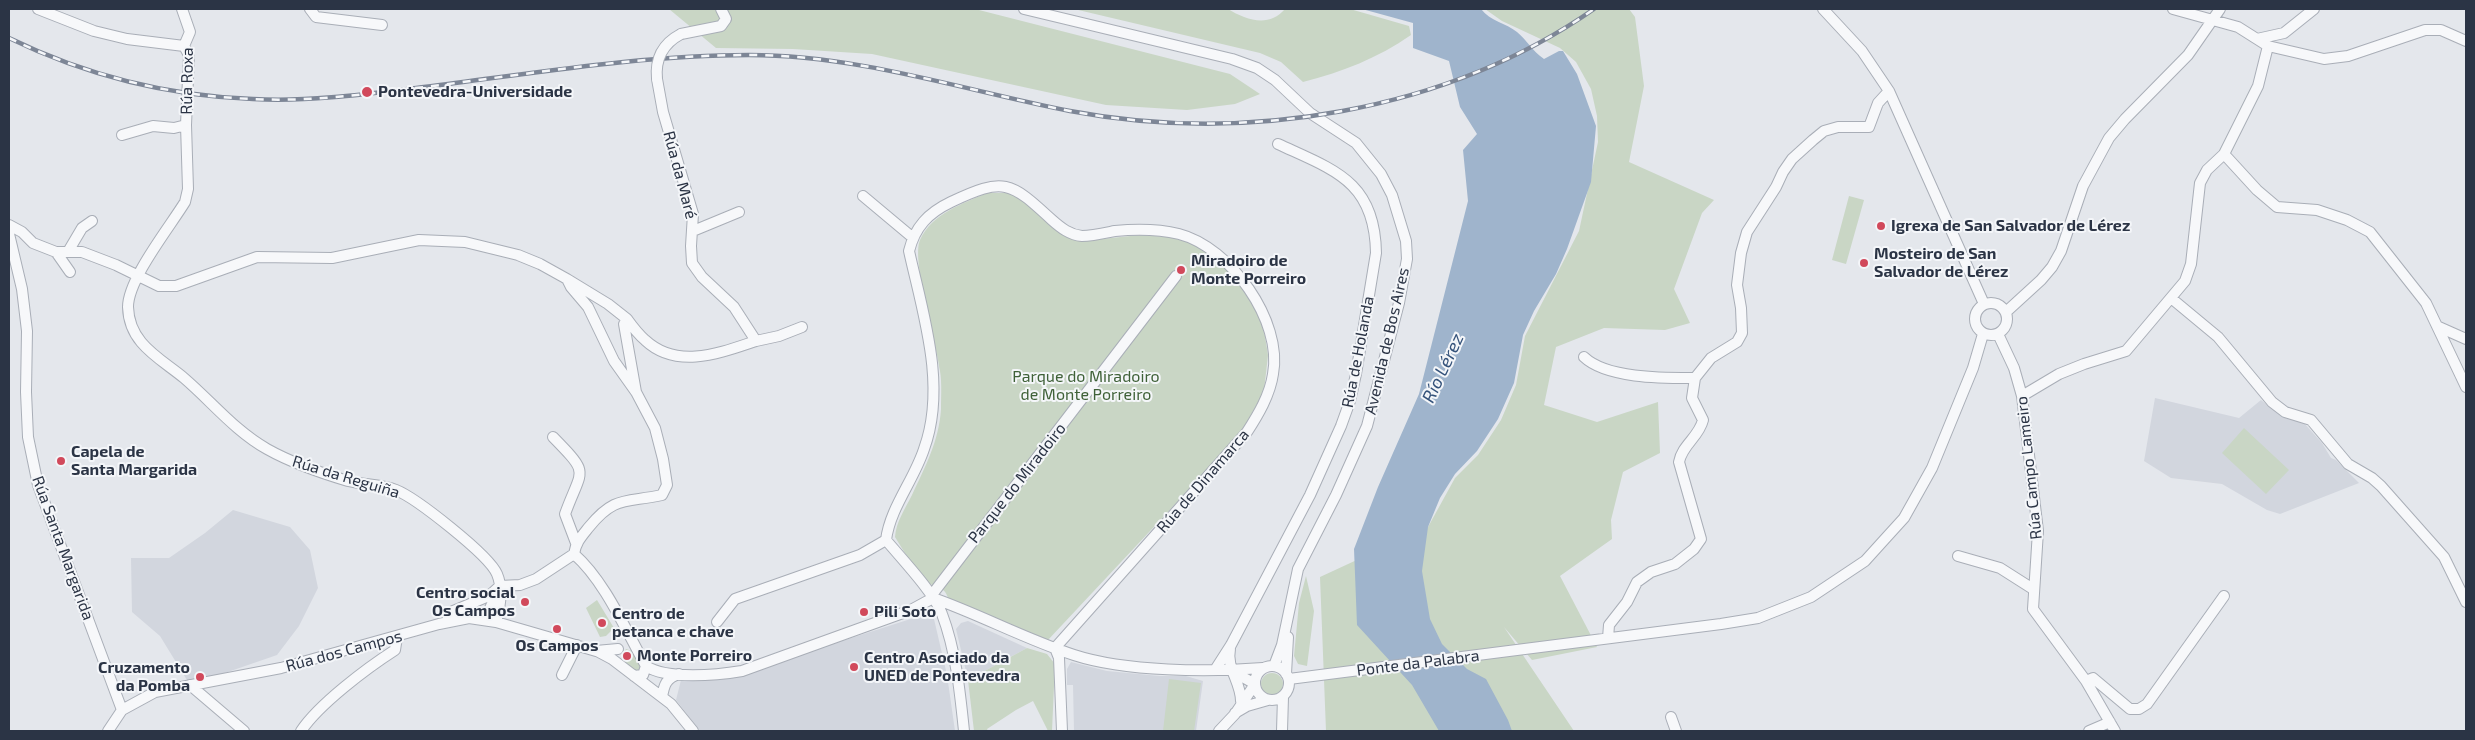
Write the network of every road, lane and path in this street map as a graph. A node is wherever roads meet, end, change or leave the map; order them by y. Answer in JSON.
{"nodes":[{"id":1,"x":38,"y":9,"type":"edge"},
{"id":2,"x":182,"y":9,"type":"edge"},
{"id":3,"x":310,"y":9,"type":"edge"},
{"id":4,"x":721,"y":9,"type":"edge"},
{"id":5,"x":1024,"y":9,"type":"edge"},
{"id":6,"x":1823,"y":9,"type":"edge"},
{"id":7,"x":2173,"y":9,"type":"edge"},
{"id":8,"x":2220,"y":9,"type":"edge"},
{"id":9,"x":2314,"y":9,"type":"edge"},
{"id":10,"x":2213,"y":20,"type":"junction"},
{"id":11,"x":382,"y":25,"type":"dead end"},
{"id":12,"x":2257,"y":39,"type":"junction"},
{"id":13,"x":2466,"y":41,"type":"edge"},
{"id":14,"x":184,"y":46,"type":"junction"},
{"id":15,"x":2268,"y":46,"type":"junction"},
{"id":16,"x":1889,"y":91,"type":"junction"},
{"id":17,"x":186,"y":125,"type":"junction"},
{"id":18,"x":122,"y":135,"type":"dead end"},
{"id":19,"x":1278,"y":144,"type":"dead end"},
{"id":20,"x":2224,"y":154,"type":"junction"},
{"id":21,"x":863,"y":196,"type":"dead end"},
{"id":22,"x":739,"y":212,"type":"dead end"},
{"id":23,"x":92,"y":221,"type":"dead end"},
{"id":24,"x":9,"y":225,"type":"edge"},
{"id":25,"x":694,"y":231,"type":"junction"},
{"id":26,"x":9,"y":234,"type":"edge"},
{"id":27,"x":912,"y":237,"type":"junction"},
{"id":28,"x":69,"y":250,"type":"junction"},
{"id":29,"x":56,"y":252,"type":"junction"},
{"id":30,"x":70,"y":272,"type":"dead end"},
{"id":31,"x":138,"y":276,"type":"junction"},
{"id":32,"x":1176,"y":276,"type":"dead end"},
{"id":33,"x":568,"y":279,"type":"junction"},
{"id":34,"x":2171,"y":298,"type":"junction"},
{"id":35,"x":1984,"y":304,"type":"junction"},
{"id":36,"x":128,"y":308,"type":"joint"},
{"id":37,"x":2006,"y":312,"type":"junction"},
{"id":38,"x":627,"y":319,"type":"junction"},
{"id":39,"x":802,"y":326,"type":"dead end"},
{"id":40,"x":2439,"y":327,"type":"junction"},
{"id":41,"x":1984,"y":334,"type":"junction"},
{"id":42,"x":1998,"y":334,"type":"junction"},
{"id":43,"x":2466,"y":339,"type":"edge"},
{"id":44,"x":756,"y":341,"type":"junction"},
{"id":45,"x":1584,"y":358,"type":"dead end"},
{"id":46,"x":1695,"y":378,"type":"junction"},
{"id":47,"x":2466,"y":387,"type":"edge"},
{"id":48,"x":636,"y":392,"type":"junction"},
{"id":49,"x":2022,"y":396,"type":"junction"},
{"id":50,"x":553,"y":437,"type":"dead end"},
{"id":51,"x":886,"y":540,"type":"junction"},
{"id":52,"x":576,"y":543,"type":"junction"},
{"id":53,"x":574,"y":554,"type":"junction"},
{"id":54,"x":1958,"y":556,"type":"dead end"},
{"id":55,"x":500,"y":586,"type":"junction"},
{"id":56,"x":2033,"y":589,"type":"junction"},
{"id":57,"x":2224,"y":596,"type":"dead end"},
{"id":58,"x":932,"y":597,"type":"junction"},
{"id":59,"x":1291,"y":601,"type":"junction"},
{"id":60,"x":2466,"y":602,"type":"edge"},
{"id":61,"x":485,"y":619,"type":"junction"},
{"id":62,"x":449,"y":621,"type":"junction"},
{"id":63,"x":496,"y":622,"type":"junction"},
{"id":64,"x":717,"y":622,"type":"dead end"},
{"id":65,"x":397,"y":637,"type":"junction"},
{"id":66,"x":1608,"y":638,"type":"junction"},
{"id":67,"x":577,"y":645,"type":"junction"},
{"id":68,"x":1231,"y":645,"type":"junction"},
{"id":69,"x":636,"y":648,"type":"junction"},
{"id":70,"x":1055,"y":648,"type":"junction"},
{"id":71,"x":618,"y":649,"type":"junction"},
{"id":72,"x":596,"y":651,"type":"junction"},
{"id":73,"x":618,"y":664,"type":"junction"},
{"id":74,"x":646,"y":666,"type":"junction"},
{"id":75,"x":1269,"y":667,"type":"junction"},
{"id":76,"x":1215,"y":670,"type":"junction"},
{"id":77,"x":1245,"y":670,"type":"junction"},
{"id":78,"x":1232,"y":671,"type":"junction"},
{"id":79,"x":680,"y":674,"type":"junction"},
{"id":80,"x":562,"y":675,"type":"dead end"},
{"id":81,"x":634,"y":676,"type":"junction"},
{"id":82,"x":1288,"y":676,"type":"junction"},
{"id":83,"x":2086,"y":681,"type":"junction"},
{"id":84,"x":1255,"y":684,"type":"junction"},
{"id":85,"x":190,"y":685,"type":"junction"},
{"id":86,"x":662,"y":697,"type":"junction"},
{"id":87,"x":1283,"y":697,"type":"junction"},
{"id":88,"x":1268,"y":700,"type":"junction"},
{"id":89,"x":1241,"y":701,"type":"junction"},
{"id":90,"x":122,"y":710,"type":"junction"},
{"id":91,"x":1235,"y":714,"type":"junction"},
{"id":92,"x":1672,"y":717,"type":"dead end"},
{"id":93,"x":2112,"y":727,"type":"edge"},
{"id":94,"x":108,"y":731,"type":"edge"},
{"id":95,"x":244,"y":731,"type":"edge"},
{"id":96,"x":301,"y":731,"type":"edge"},
{"id":97,"x":693,"y":731,"type":"edge"},
{"id":98,"x":964,"y":731,"type":"edge"},
{"id":99,"x":1062,"y":731,"type":"edge"},
{"id":100,"x":1219,"y":731,"type":"edge"},
{"id":101,"x":1282,"y":731,"type":"edge"},
{"id":102,"x":1676,"y":731,"type":"edge"},
{"id":103,"x":2089,"y":731,"type":"edge"}],
"edges":[{"from":1,"to":14,"type":"street"},
{"from":2,"to":14,"type":"street","name":"Rúa Roxa"},
{"from":3,"to":11,"type":"street"},
{"from":4,"to":25,"type":"street","name":"Rúa da Maré","bridge":true},
{"from":5,"to":59,"type":"street","name":"Avenida de Bos Aires"},
{"from":6,"to":16,"type":"street"},
{"from":7,"to":10,"type":"street"},
{"from":8,"to":10,"type":"street"},
{"from":9,"to":12,"type":"street"},
{"from":10,"to":12,"type":"street"},
{"from":10,"to":37,"type":"street"},
{"from":12,"to":15,"type":"street"},
{"from":13,"to":15,"type":"street"},
{"from":14,"to":17,"type":"street","name":"Rúa Roxa"},
{"from":15,"to":20,"type":"street"},
{"from":16,"to":35,"type":"street"},
{"from":16,"to":46,"type":"street"},
{"from":17,"to":18,"type":"street"},
{"from":17,"to":31,"type":"street","name":"Rúa Roxa"},
{"from":19,"to":68,"type":"street","name":"Rúa de Holanda"},
{"from":20,"to":34,"type":"street"},
{"from":20,"to":40,"type":"street"},
{"from":21,"to":27,"type":"street"},
{"from":22,"to":25,"type":"street"},
{"from":23,"to":28,"type":"street"},
{"from":24,"to":29,"type":"street"},
{"from":25,"to":44,"type":"street","name":"Rúa da Maré"},
{"from":26,"to":90,"type":"street","name":"Rúa Santa Margarida"},
{"from":27,"to":51,"type":"street"},
{"from":27,"to":70,"type":"street","name":"Rúa de Dinamarca"},
{"from":28,"to":29,"type":"street"},
{"from":28,"to":31,"type":"street"},
{"from":29,"to":30,"type":"street"},
{"from":31,"to":33,"type":"street"},
{"from":31,"to":36,"type":"street","name":"Rúa Roxa"},
{"from":32,"to":58,"type":"street","name":"Parque do Miradoiro"},
{"from":33,"to":38,"type":"street"},
{"from":33,"to":48,"type":"street"},
{"from":34,"to":49,"type":"street"},
{"from":34,"to":60,"type":"street"},
{"from":35,"to":37,"type":"street"},
{"from":35,"to":41,"type":"street"},
{"from":36,"to":55,"type":"street","name":"Rúa da Reguiña"},
{"from":37,"to":42,"type":"street"},
{"from":38,"to":44,"type":"street"},
{"from":38,"to":48,"type":"street"},
{"from":39,"to":44,"type":"street"},
{"from":40,"to":43,"type":"street"},
{"from":40,"to":47,"type":"street"},
{"from":41,"to":42,"type":"street"},
{"from":41,"to":66,"type":"street","name":"Ponte da Palabra"},
{"from":42,"to":49,"type":"street","name":"Rúa Campo Lameiro"},
{"from":45,"to":46,"type":"street"},
{"from":46,"to":66,"type":"street"},
{"from":48,"to":52,"type":"street"},
{"from":49,"to":56,"type":"street","name":"Rúa Campo Lameiro"},
{"from":50,"to":52,"type":"street"},
{"from":51,"to":58,"type":"street"},
{"from":51,"to":64,"type":"street"},
{"from":52,"to":53,"type":"street"},
{"from":53,"to":55,"type":"street"},
{"from":53,"to":69,"type":"street"},
{"from":54,"to":56,"type":"street"},
{"from":55,"to":61,"type":"street"},
{"from":55,"to":62,"type":"street"},
{"from":55,"to":63,"type":"street","name":"Rúa da Reguiña"},
{"from":56,"to":83,"type":"street","name":"Rúa Campo Lameiro"},
{"from":57,"to":83,"type":"street"},
{"from":58,"to":70,"type":"street"},
{"from":58,"to":79,"type":"street"},
{"from":58,"to":98,"type":"street"},
{"from":59,"to":75,"type":"street","name":"Avenida de Bos Aires"},
{"from":59,"to":82,"type":"street","name":"Avenida de Bos Aires"},
{"from":61,"to":62,"type":"street","name":"Rúa dos Campos"},
{"from":61,"to":63,"type":"street","name":"Rúa dos Campos"},
{"from":62,"to":65,"type":"street","name":"Rúa dos Campos"},
{"from":63,"to":67,"type":"street","name":"Rúa dos Campos"},
{"from":65,"to":85,"type":"street","name":"Rúa dos Campos"},
{"from":65,"to":96,"type":"street"},
{"from":66,"to":82,"type":"street","name":"Ponte da Palabra"},
{"from":67,"to":72,"type":"street","name":"Rúa dos Campos"},
{"from":67,"to":80,"type":"street"},
{"from":68,"to":76,"type":"street","name":"Rúa de Holanda"},
{"from":68,"to":77,"type":"street"},
{"from":68,"to":78,"type":"street","name":"Rúa de Holanda"},
{"from":69,"to":71,"type":"street"},
{"from":69,"to":74,"type":"street"},
{"from":70,"to":76,"type":"street"},
{"from":70,"to":99,"type":"street"},
{"from":71,"to":72,"type":"street","name":"Rúa dos Campos"},
{"from":71,"to":73,"type":"street"},
{"from":72,"to":73,"type":"street","name":"Rúa dos Campos"},
{"from":73,"to":81,"type":"street"},
{"from":74,"to":79,"type":"street"},
{"from":74,"to":81,"type":"street"},
{"from":75,"to":77,"type":"street"},
{"from":75,"to":82,"type":"street"},
{"from":75,"to":84,"type":"street"},
{"from":76,"to":78,"type":"street"},
{"from":77,"to":78,"type":"street"},
{"from":78,"to":84,"type":"street"},
{"from":78,"to":89,"type":"street","name":"Rúa de Holanda"},
{"from":79,"to":86,"type":"street"},
{"from":81,"to":86,"type":"street"},
{"from":82,"to":87,"type":"street"},
{"from":83,"to":93,"type":"street","name":"Rúa Campo Lameiro"},
{"from":84,"to":88,"type":"street"},
{"from":84,"to":89,"type":"street"},
{"from":85,"to":90,"type":"street","name":"Rúa dos Campos"},
{"from":85,"to":95,"type":"street"},
{"from":86,"to":97,"type":"street"},
{"from":87,"to":88,"type":"street"},
{"from":87,"to":101,"type":"street"},
{"from":88,"to":91,"type":"street"},
{"from":89,"to":91,"type":"street"},
{"from":90,"to":94,"type":"street"},
{"from":91,"to":100,"type":"street"},
{"from":92,"to":102,"type":"street"},
{"from":93,"to":103,"type":"street"}]}
